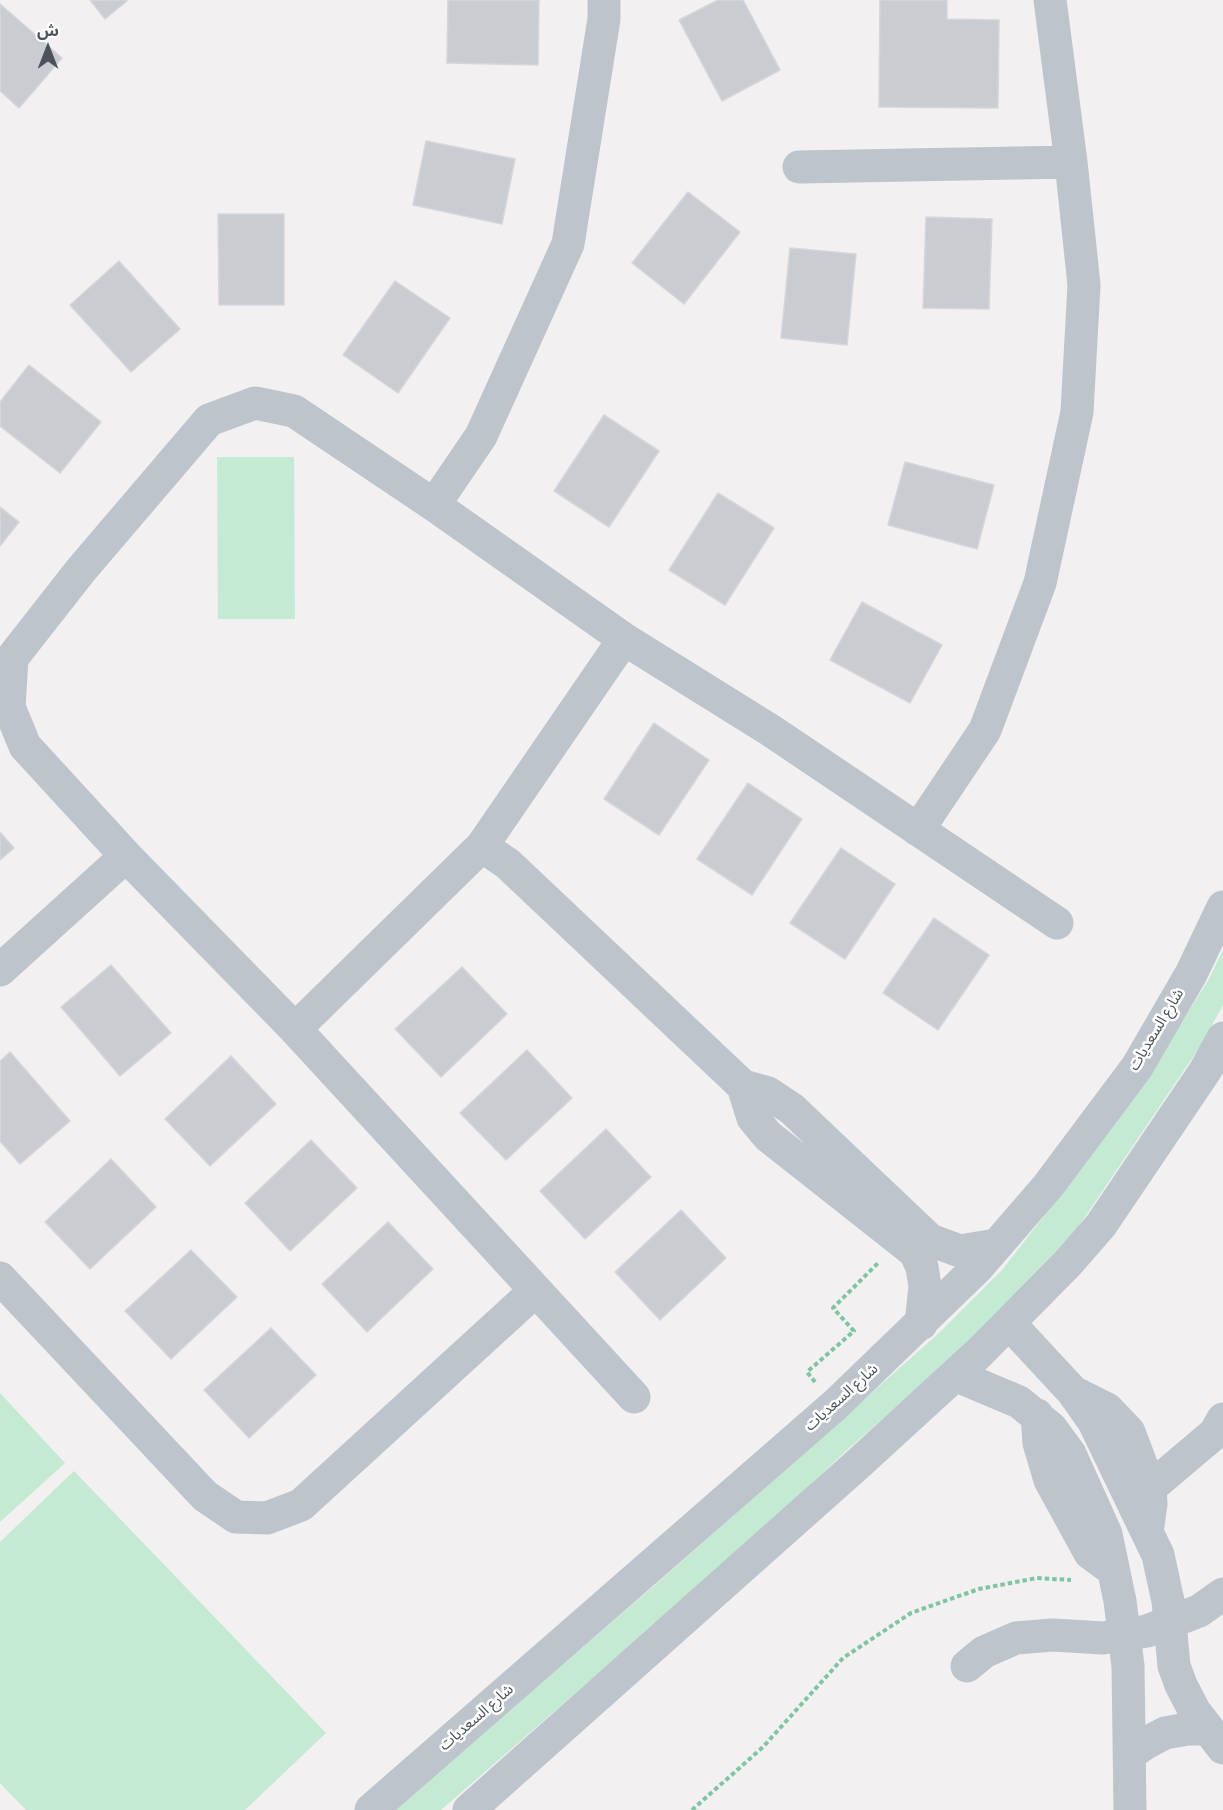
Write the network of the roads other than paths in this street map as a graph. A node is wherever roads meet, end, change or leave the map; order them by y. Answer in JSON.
{"nodes":[{"id":1,"x":604,"y":0,"type":"edge"},
{"id":2,"x":1050,"y":0,"type":"edge"},
{"id":3,"x":1071,"y":162,"type":"junction"},
{"id":4,"x":800,"y":167,"type":"dead end"},
{"id":5,"x":434,"y":505,"type":"junction"},
{"id":6,"x":624,"y":639,"type":"junction"},
{"id":7,"x":918,"y":830,"type":"junction"},
{"id":8,"x":482,"y":846,"type":"junction"},
{"id":9,"x":126,"y":856,"type":"junction"},
{"id":10,"x":1223,"y":907,"type":"edge"},
{"id":11,"x":1057,"y":923,"type":"dead end"},
{"id":12,"x":0,"y":970,"type":"edge"},
{"id":13,"x":295,"y":1029,"type":"junction"},
{"id":14,"x":1223,"y":1038,"type":"edge"},
{"id":15,"x":908,"y":1234,"type":"junction"},
{"id":16,"x":996,"y":1245,"type":"junction"},
{"id":17,"x":0,"y":1278,"type":"edge"},
{"id":18,"x":535,"y":1291,"type":"junction"},
{"id":19,"x":1009,"y":1323,"type":"junction"},
{"id":20,"x":921,"y":1324,"type":"junction"},
{"id":21,"x":955,"y":1375,"type":"junction"},
{"id":22,"x":634,"y":1397,"type":"dead end"},
{"id":23,"x":1077,"y":1398,"type":"junction"},
{"id":24,"x":1223,"y":1419,"type":"edge"},
{"id":25,"x":1044,"y":1421,"type":"junction"},
{"id":26,"x":1150,"y":1488,"type":"junction"},
{"id":27,"x":1146,"y":1533,"type":"junction"},
{"id":28,"x":1223,"y":1594,"type":"edge"},
{"id":29,"x":1171,"y":1623,"type":"junction"},
{"id":30,"x":1125,"y":1636,"type":"junction"},
{"id":31,"x":967,"y":1666,"type":"dead end"},
{"id":32,"x":1215,"y":1738,"type":"edge"},
{"id":33,"x":1130,"y":1754,"type":"junction"},
{"id":34,"x":371,"y":1810,"type":"edge"},
{"id":35,"x":469,"y":1810,"type":"edge"},
{"id":36,"x":1130,"y":1810,"type":"edge"}],
"edges":[{"from":1,"to":5,"type":"street"},
{"from":2,"to":3,"type":"street"},
{"from":3,"to":4,"type":"street"},
{"from":3,"to":7,"type":"street"},
{"from":5,"to":6,"type":"street"},
{"from":5,"to":9,"type":"street"},
{"from":6,"to":7,"type":"street"},
{"from":6,"to":8,"type":"street"},
{"from":7,"to":11,"type":"street"},
{"from":8,"to":13,"type":"street"},
{"from":8,"to":15,"type":"street"},
{"from":9,"to":12,"type":"street"},
{"from":9,"to":13,"type":"street"},
{"from":10,"to":16,"type":"street","name":"شارع السعديات"},
{"from":13,"to":18,"type":"street"},
{"from":14,"to":19,"type":"street"},
{"from":15,"to":16,"type":"street"},
{"from":15,"to":20,"type":"street"},
{"from":16,"to":20,"type":"street","name":"شارع السعديات"},
{"from":17,"to":18,"type":"street"},
{"from":18,"to":22,"type":"street"},
{"from":19,"to":21,"type":"street"},
{"from":19,"to":23,"type":"street"},
{"from":20,"to":34,"type":"street","name":"شارع السعديات"},
{"from":21,"to":25,"type":"street"},
{"from":21,"to":35,"type":"street"},
{"from":23,"to":25,"type":"street"},
{"from":23,"to":26,"type":"street"},
{"from":23,"to":27,"type":"street"},
{"from":24,"to":26,"type":"street"},
{"from":25,"to":30,"type":"street"},
{"from":26,"to":27,"type":"street"},
{"from":27,"to":29,"type":"street"},
{"from":28,"to":29,"type":"street"},
{"from":29,"to":30,"type":"street"},
{"from":29,"to":32,"type":"street"},
{"from":30,"to":31,"type":"street"},
{"from":30,"to":33,"type":"street"},
{"from":32,"to":33,"type":"street"},
{"from":33,"to":36,"type":"street"}]}
